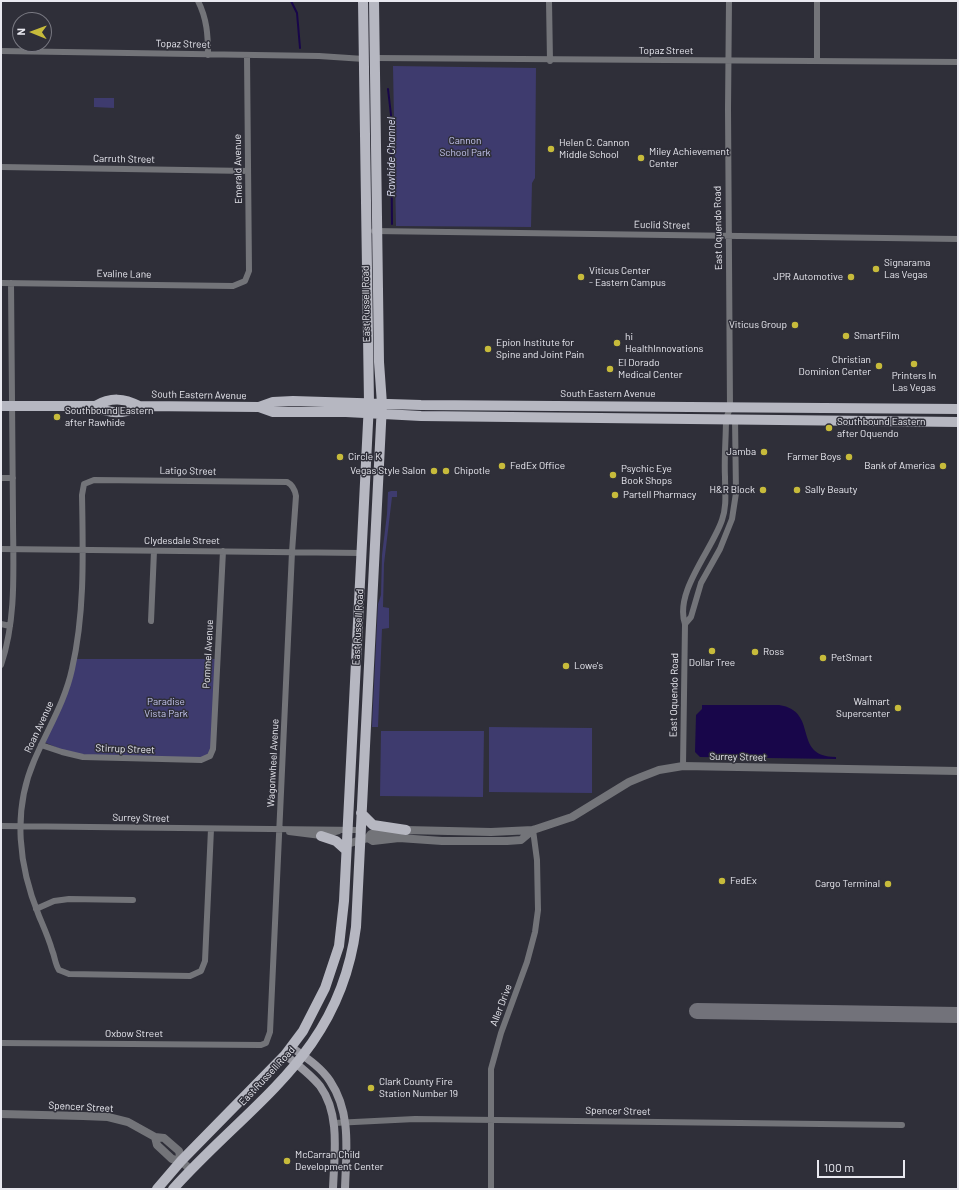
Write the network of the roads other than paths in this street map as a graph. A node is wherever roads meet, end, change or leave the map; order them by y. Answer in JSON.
{"nodes":[{"id":1,"x":198,"y":1,"type":"edge"},
{"id":2,"x":363,"y":1,"type":"edge"},
{"id":3,"x":366,"y":1,"type":"edge"},
{"id":4,"x":374,"y":1,"type":"edge"},
{"id":5,"x":549,"y":1,"type":"edge"},
{"id":6,"x":729,"y":1,"type":"edge"},
{"id":7,"x":817,"y":1,"type":"edge"},
{"id":8,"x":1,"y":51,"type":"edge"},
{"id":9,"x":208,"y":55,"type":"junction"},
{"id":10,"x":247,"y":56,"type":"junction"},
{"id":11,"x":364,"y":58,"type":"junction"},
{"id":12,"x":374,"y":58,"type":"junction"},
{"id":13,"x":550,"y":61,"type":"junction"},
{"id":14,"x":730,"y":61,"type":"junction"},
{"id":15,"x":817,"y":61,"type":"junction"},
{"id":16,"x":958,"y":62,"type":"edge"},
{"id":17,"x":1,"y":167,"type":"edge"},
{"id":18,"x":248,"y":171,"type":"junction"},
{"id":19,"x":367,"y":231,"type":"junction"},
{"id":20,"x":377,"y":231,"type":"junction"},
{"id":21,"x":728,"y":236,"type":"junction"},
{"id":22,"x":958,"y":239,"type":"edge"},
{"id":23,"x":367,"y":255,"type":"junction"},
{"id":24,"x":378,"y":256,"type":"junction"},
{"id":25,"x":245,"y":281,"type":"joint"},
{"id":26,"x":1,"y":283,"type":"edge"},
{"id":27,"x":11,"y":283,"type":"junction"},
{"id":28,"x":6,"y":406,"type":"edge"},
{"id":29,"x":560,"y":406,"type":"junction"},
{"id":30,"x":369,"y":408,"type":"junction"},
{"id":31,"x":730,"y":408,"type":"junction"},
{"id":32,"x":381,"y":409,"type":"junction"},
{"id":33,"x":958,"y":409,"type":"edge"},
{"id":34,"x":563,"y":418,"type":"junction"},
{"id":35,"x":731,"y":419,"type":"junction"},
{"id":36,"x":958,"y":422,"type":"edge"},
{"id":37,"x":1,"y":478,"type":"edge"},
{"id":38,"x":13,"y":478,"type":"junction"},
{"id":39,"x":84,"y":484,"type":"joint"},
{"id":40,"x":292,"y":484,"type":"joint"},
{"id":41,"x":1,"y":549,"type":"edge"},
{"id":42,"x":13,"y":549,"type":"junction"},
{"id":43,"x":83,"y":550,"type":"junction"},
{"id":44,"x":154,"y":551,"type":"junction"},
{"id":45,"x":223,"y":551,"type":"junction"},
{"id":46,"x":292,"y":552,"type":"junction"},
{"id":47,"x":362,"y":553,"type":"junction"},
{"id":48,"x":359,"y":619,"type":"junction"},
{"id":49,"x":370,"y":619,"type":"junction"},
{"id":50,"x":151,"y":621,"type":"dead end"},
{"id":51,"x":1,"y":624,"type":"edge"},
{"id":52,"x":685,"y":624,"type":"junction"},
{"id":53,"x":10,"y":626,"type":"junction"},
{"id":54,"x":1,"y":665,"type":"edge"},
{"id":55,"x":41,"y":745,"type":"junction"},
{"id":56,"x":210,"y":756,"type":"joint"},
{"id":57,"x":683,"y":766,"type":"junction"},
{"id":58,"x":958,"y":771,"type":"edge"},
{"id":59,"x":361,"y":813,"type":"junction"},
{"id":60,"x":1,"y":826,"type":"edge"},
{"id":61,"x":20,"y":826,"type":"junction"},
{"id":62,"x":211,"y":828,"type":"junction"},
{"id":63,"x":280,"y":830,"type":"junction"},
{"id":64,"x":344,"y":830,"type":"junction"},
{"id":65,"x":360,"y":830,"type":"junction"},
{"id":66,"x":406,"y":830,"type":"junction"},
{"id":67,"x":533,"y":830,"type":"junction"},
{"id":68,"x":456,"y":831,"type":"junction"},
{"id":69,"x":321,"y":836,"type":"junction"},
{"id":70,"x":419,"y":838,"type":"junction"},
{"id":71,"x":363,"y":839,"type":"junction"},
{"id":72,"x":346,"y":847,"type":"junction"},
{"id":73,"x":133,"y":900,"type":"dead end"},
{"id":74,"x":36,"y":909,"type":"junction"},
{"id":75,"x":1,"y":1043,"type":"edge"},
{"id":76,"x":266,"y":1043,"type":"joint"},
{"id":77,"x":291,"y":1047,"type":"junction"},
{"id":78,"x":285,"y":1055,"type":"junction"},
{"id":79,"x":303,"y":1056,"type":"junction"},
{"id":80,"x":297,"y":1064,"type":"junction"},
{"id":81,"x":1,"y":1114,"type":"edge"},
{"id":82,"x":490,"y":1119,"type":"junction"},
{"id":83,"x":346,"y":1122,"type":"junction"},
{"id":84,"x":334,"y":1123,"type":"junction"},
{"id":85,"x":902,"y":1125,"type":"dead end"},
{"id":86,"x":181,"y":1161,"type":"junction"},
{"id":87,"x":191,"y":1170,"type":"junction"},
{"id":88,"x":157,"y":1189,"type":"edge"},
{"id":89,"x":174,"y":1189,"type":"edge"},
{"id":90,"x":333,"y":1189,"type":"edge"},
{"id":91,"x":345,"y":1189,"type":"edge"},
{"id":92,"x":491,"y":1189,"type":"edge"}],
"edges":[{"from":1,"to":9,"type":"street"},
{"from":2,"to":11,"type":"main road","name":"East Russell Road"},
{"from":3,"to":12,"type":"main road"},
{"from":4,"to":12,"type":"main road","name":"East Russell Road"},
{"from":5,"to":13,"type":"street"},
{"from":6,"to":14,"type":"street","name":"East Oquendo Road"},
{"from":7,"to":15,"type":"street"},
{"from":8,"to":9,"type":"street","name":"Topaz Street"},
{"from":9,"to":10,"type":"street","name":"Topaz Street"},
{"from":10,"to":11,"type":"street","name":"Topaz Street"},
{"from":10,"to":18,"type":"street","name":"Emerald Avenue"},
{"from":11,"to":19,"type":"main road","name":"East Russell Road"},
{"from":12,"to":13,"type":"street","name":"Topaz Street"},
{"from":12,"to":20,"type":"main road","name":"East Russell Road"},
{"from":13,"to":14,"type":"street","name":"Topaz Street"},
{"from":14,"to":15,"type":"street","name":"Topaz Street"},
{"from":14,"to":21,"type":"street","name":"East Oquendo Road"},
{"from":15,"to":16,"type":"street","name":"Topaz Street"},
{"from":17,"to":18,"type":"street","name":"Carruth Street"},
{"from":18,"to":25,"type":"street","name":"Emerald Avenue"},
{"from":19,"to":20,"type":"street","name":"Euclid Street"},
{"from":19,"to":23,"type":"main road","name":"East Russell Road"},
{"from":20,"to":21,"type":"street","name":"Euclid Street"},
{"from":20,"to":24,"type":"main road","name":"East Russell Road"},
{"from":21,"to":22,"type":"street","name":"Euclid Street"},
{"from":21,"to":31,"type":"street","name":"East Oquendo Road"},
{"from":23,"to":24,"type":"main road"},
{"from":23,"to":30,"type":"main road","name":"East Russell Road"},
{"from":24,"to":32,"type":"main road","name":"East Russell Road"},
{"from":25,"to":27,"type":"street","name":"Evaline Lane"},
{"from":26,"to":27,"type":"street","name":"Evaline Lane"},
{"from":27,"to":28,"type":"street"},
{"from":28,"to":30,"type":"main road","name":"South Eastern Avenue"},
{"from":28,"to":38,"type":"street"},
{"from":29,"to":31,"type":"main road","name":"South Eastern Avenue"},
{"from":29,"to":32,"type":"main road","name":"South Eastern Avenue"},
{"from":29,"to":34,"type":"main road"},
{"from":30,"to":32,"type":"main road","name":"South Eastern Avenue"},
{"from":30,"to":47,"type":"main road","name":"East Russell Road"},
{"from":31,"to":33,"type":"main road","name":"South Eastern Avenue"},
{"from":31,"to":35,"type":"street","name":"East Oquendo Road"},
{"from":32,"to":34,"type":"main road","name":"South Eastern Avenue"},
{"from":32,"to":49,"type":"main road","name":"East Russell Road"},
{"from":34,"to":35,"type":"main road","name":"South Eastern Avenue"},
{"from":35,"to":36,"type":"main road","name":"South Eastern Avenue"},
{"from":35,"to":52,"type":"street","name":"East Oquendo Road"},
{"from":35,"to":52,"type":"street","name":"East Oquendo Road"},
{"from":37,"to":38,"type":"street"},
{"from":38,"to":42,"type":"street"},
{"from":39,"to":40,"type":"street","name":"Latigo Street"},
{"from":39,"to":43,"type":"street","name":"Roan Avenue"},
{"from":40,"to":46,"type":"street","name":"Wagonwheel Avenue"},
{"from":41,"to":42,"type":"street","name":"Clydesdale Street"},
{"from":42,"to":43,"type":"street","name":"Clydesdale Street"},
{"from":42,"to":53,"type":"street"},
{"from":43,"to":44,"type":"street","name":"Clydesdale Street"},
{"from":43,"to":55,"type":"street","name":"Roan Avenue"},
{"from":44,"to":45,"type":"street","name":"Clydesdale Street"},
{"from":44,"to":50,"type":"street"},
{"from":45,"to":46,"type":"street","name":"Clydesdale Street"},
{"from":45,"to":56,"type":"street","name":"Pommel Avenue"},
{"from":46,"to":47,"type":"street","name":"Clydesdale Street"},
{"from":46,"to":63,"type":"street","name":"Wagonwheel Avenue"},
{"from":47,"to":48,"type":"main road","name":"East Russell Road"},
{"from":48,"to":49,"type":"main road"},
{"from":48,"to":64,"type":"main road","name":"East Russell Road"},
{"from":49,"to":59,"type":"main road","name":"East Russell Road"},
{"from":51,"to":53,"type":"street"},
{"from":52,"to":57,"type":"street","name":"East Oquendo Road"},
{"from":53,"to":54,"type":"street"},
{"from":55,"to":56,"type":"street","name":"Stirrup Street"},
{"from":55,"to":61,"type":"street","name":"Roan Avenue"},
{"from":57,"to":58,"type":"street","name":"Surrey Street"},
{"from":57,"to":67,"type":"street","name":"Surrey Street"},
{"from":59,"to":65,"type":"main road","name":"East Russell Road"},
{"from":59,"to":66,"type":"main road"},
{"from":60,"to":61,"type":"street","name":"Surrey Street"},
{"from":61,"to":62,"type":"street","name":"Surrey Street"},
{"from":61,"to":74,"type":"street","name":"Roan Avenue"},
{"from":62,"to":63,"type":"street","name":"Surrey Street"},
{"from":62,"to":74,"type":"street","name":"Roan Avenue"},
{"from":63,"to":64,"type":"street","name":"Surrey Street"},
{"from":63,"to":69,"type":"street","name":"Surrey Street"},
{"from":63,"to":76,"type":"street","name":"Wagonwheel Avenue"},
{"from":64,"to":65,"type":"street","name":"Surrey Street"},
{"from":64,"to":69,"type":"street","name":"Surrey Street"},
{"from":64,"to":72,"type":"main road","name":"East Russell Road"},
{"from":65,"to":71,"type":"main road","name":"East Russell Road"},
{"from":66,"to":68,"type":"street","name":"Surrey Street"},
{"from":66,"to":71,"type":"street","name":"Surrey Street"},
{"from":67,"to":68,"type":"street","name":"Surrey Street"},
{"from":67,"to":70,"type":"street","name":"Surrey Street"},
{"from":67,"to":82,"type":"street","name":"Aller Drive"},
{"from":68,"to":70,"type":"street"},
{"from":69,"to":72,"type":"main road"},
{"from":70,"to":71,"type":"street","name":"Surrey Street"},
{"from":71,"to":72,"type":"street","name":"Surrey Street"},
{"from":71,"to":79,"type":"main road","name":"East Russell Road"},
{"from":72,"to":77,"type":"main road","name":"East Russell Road"},
{"from":73,"to":74,"type":"street"},
{"from":75,"to":76,"type":"street","name":"Oxbow Street"},
{"from":77,"to":78,"type":"main road","name":"East Russell Road"},
{"from":77,"to":79,"type":"main road"},
{"from":78,"to":80,"type":"main road"},
{"from":78,"to":86,"type":"main road","name":"East Russell Road"},
{"from":79,"to":80,"type":"main road","name":"East Russell Road"},
{"from":79,"to":83,"type":"main road"},
{"from":80,"to":84,"type":"main road"},
{"from":80,"to":87,"type":"main road","name":"East Russell Road"},
{"from":81,"to":86,"type":"street","name":"Spencer Street"},
{"from":82,"to":83,"type":"street","name":"Spencer Street"},
{"from":82,"to":85,"type":"street","name":"Spencer Street"},
{"from":82,"to":92,"type":"street","name":"Aller Drive"},
{"from":83,"to":84,"type":"street","name":"Spencer Street"},
{"from":83,"to":91,"type":"main road"},
{"from":84,"to":90,"type":"main road"},
{"from":86,"to":87,"type":"street","name":"Spencer Street"},
{"from":86,"to":88,"type":"main road","name":"East Russell Road"},
{"from":87,"to":89,"type":"main road","name":"East Russell Road"}]}
